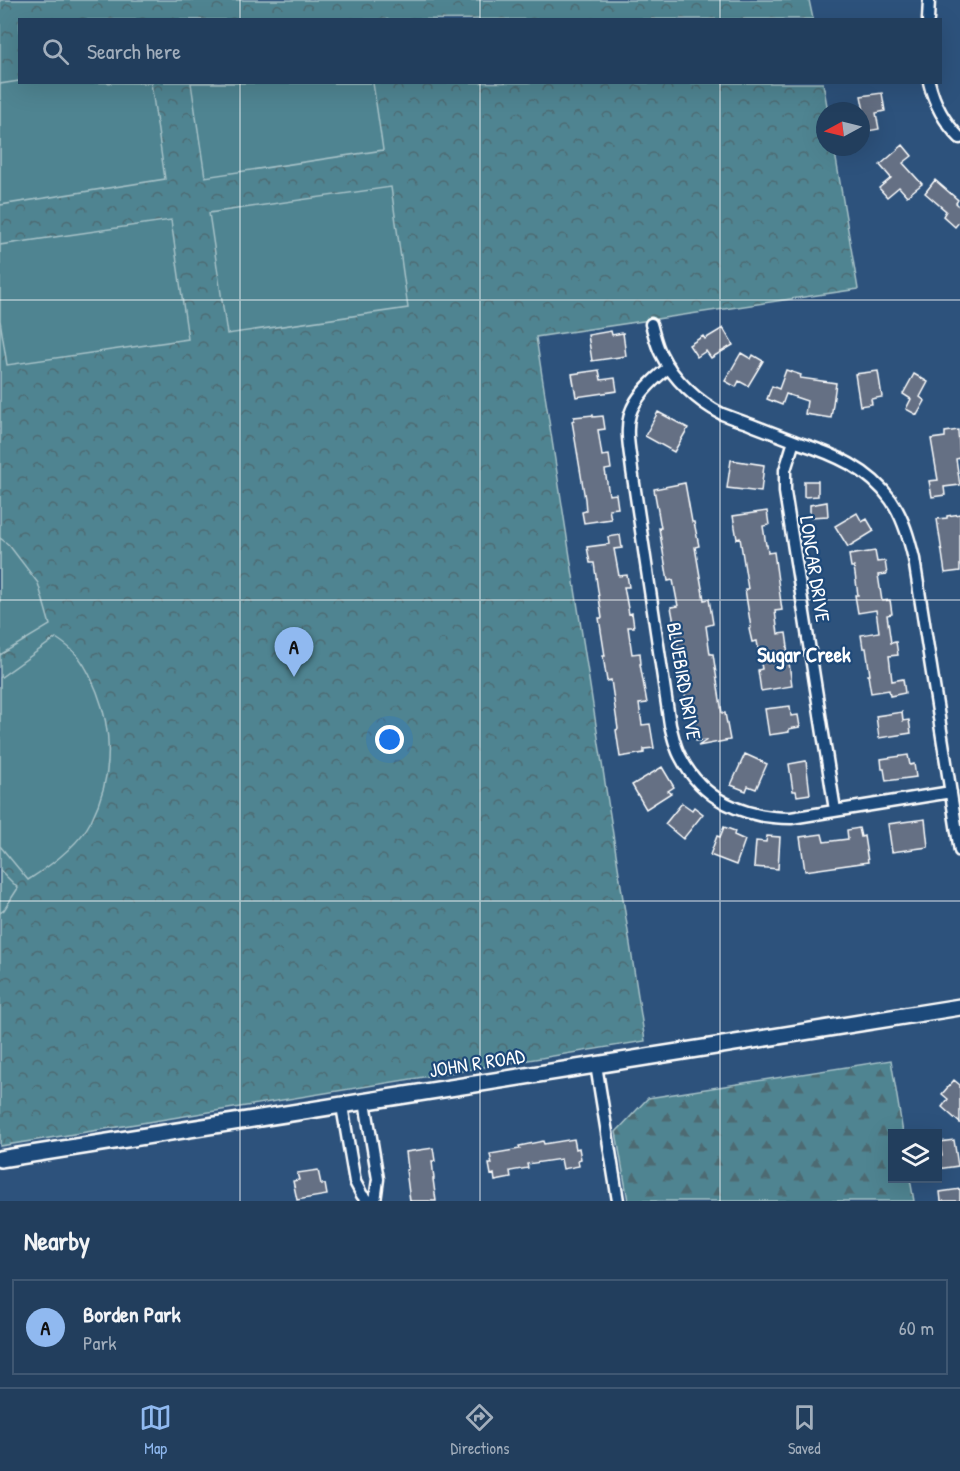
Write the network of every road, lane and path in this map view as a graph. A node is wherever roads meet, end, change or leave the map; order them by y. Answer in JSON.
{"nodes":[{"id":1,"x":929,"y":0,"type":"edge"},
{"id":2,"x":928,"y":18,"type":"edge"},
{"id":3,"x":930,"y":84,"type":"edge"},
{"id":4,"x":960,"y":138,"type":"edge"},
{"id":5,"x":651,"y":324,"type":"dead end"},
{"id":6,"x":669,"y":367,"type":"junction"},
{"id":7,"x":794,"y":441,"type":"junction"},
{"id":8,"x":951,"y":792,"type":"junction"},
{"id":9,"x":835,"y":810,"type":"junction"},
{"id":10,"x":960,"y":851,"type":"edge"},
{"id":11,"x":960,"y":1007,"type":"edge"},
{"id":12,"x":596,"y":1065,"type":"junction"},
{"id":13,"x":365,"y":1102,"type":"junction"},
{"id":14,"x":342,"y":1106,"type":"junction"},
{"id":15,"x":0,"y":1160,"type":"edge"},
{"id":16,"x":368,"y":1201,"type":"edge"},
{"id":17,"x":375,"y":1201,"type":"edge"},
{"id":18,"x":618,"y":1201,"type":"edge"}],
"edges":[{"from":1,"to":2,"type":"street"},
{"from":3,"to":4,"type":"street"},
{"from":5,"to":6,"type":"street"},
{"from":6,"to":7,"type":"street"},
{"from":6,"to":9,"type":"street","name":"BLUEBIRD DRIVE"},
{"from":7,"to":8,"type":"street"},
{"from":7,"to":9,"type":"street","name":"LONCAR DRIVE"},
{"from":8,"to":9,"type":"street","name":"BLUEBIRD DRIVE"},
{"from":8,"to":10,"type":"street"},
{"from":11,"to":12,"type":"main road","name":"JOHN R ROAD"},
{"from":12,"to":13,"type":"main road","name":"JOHN R ROAD"},
{"from":12,"to":18,"type":"street"},
{"from":13,"to":14,"type":"main road","name":"JOHN R ROAD"},
{"from":13,"to":17,"type":"street"},
{"from":14,"to":15,"type":"main road","name":"JOHN R ROAD"},
{"from":14,"to":16,"type":"street"}]}
